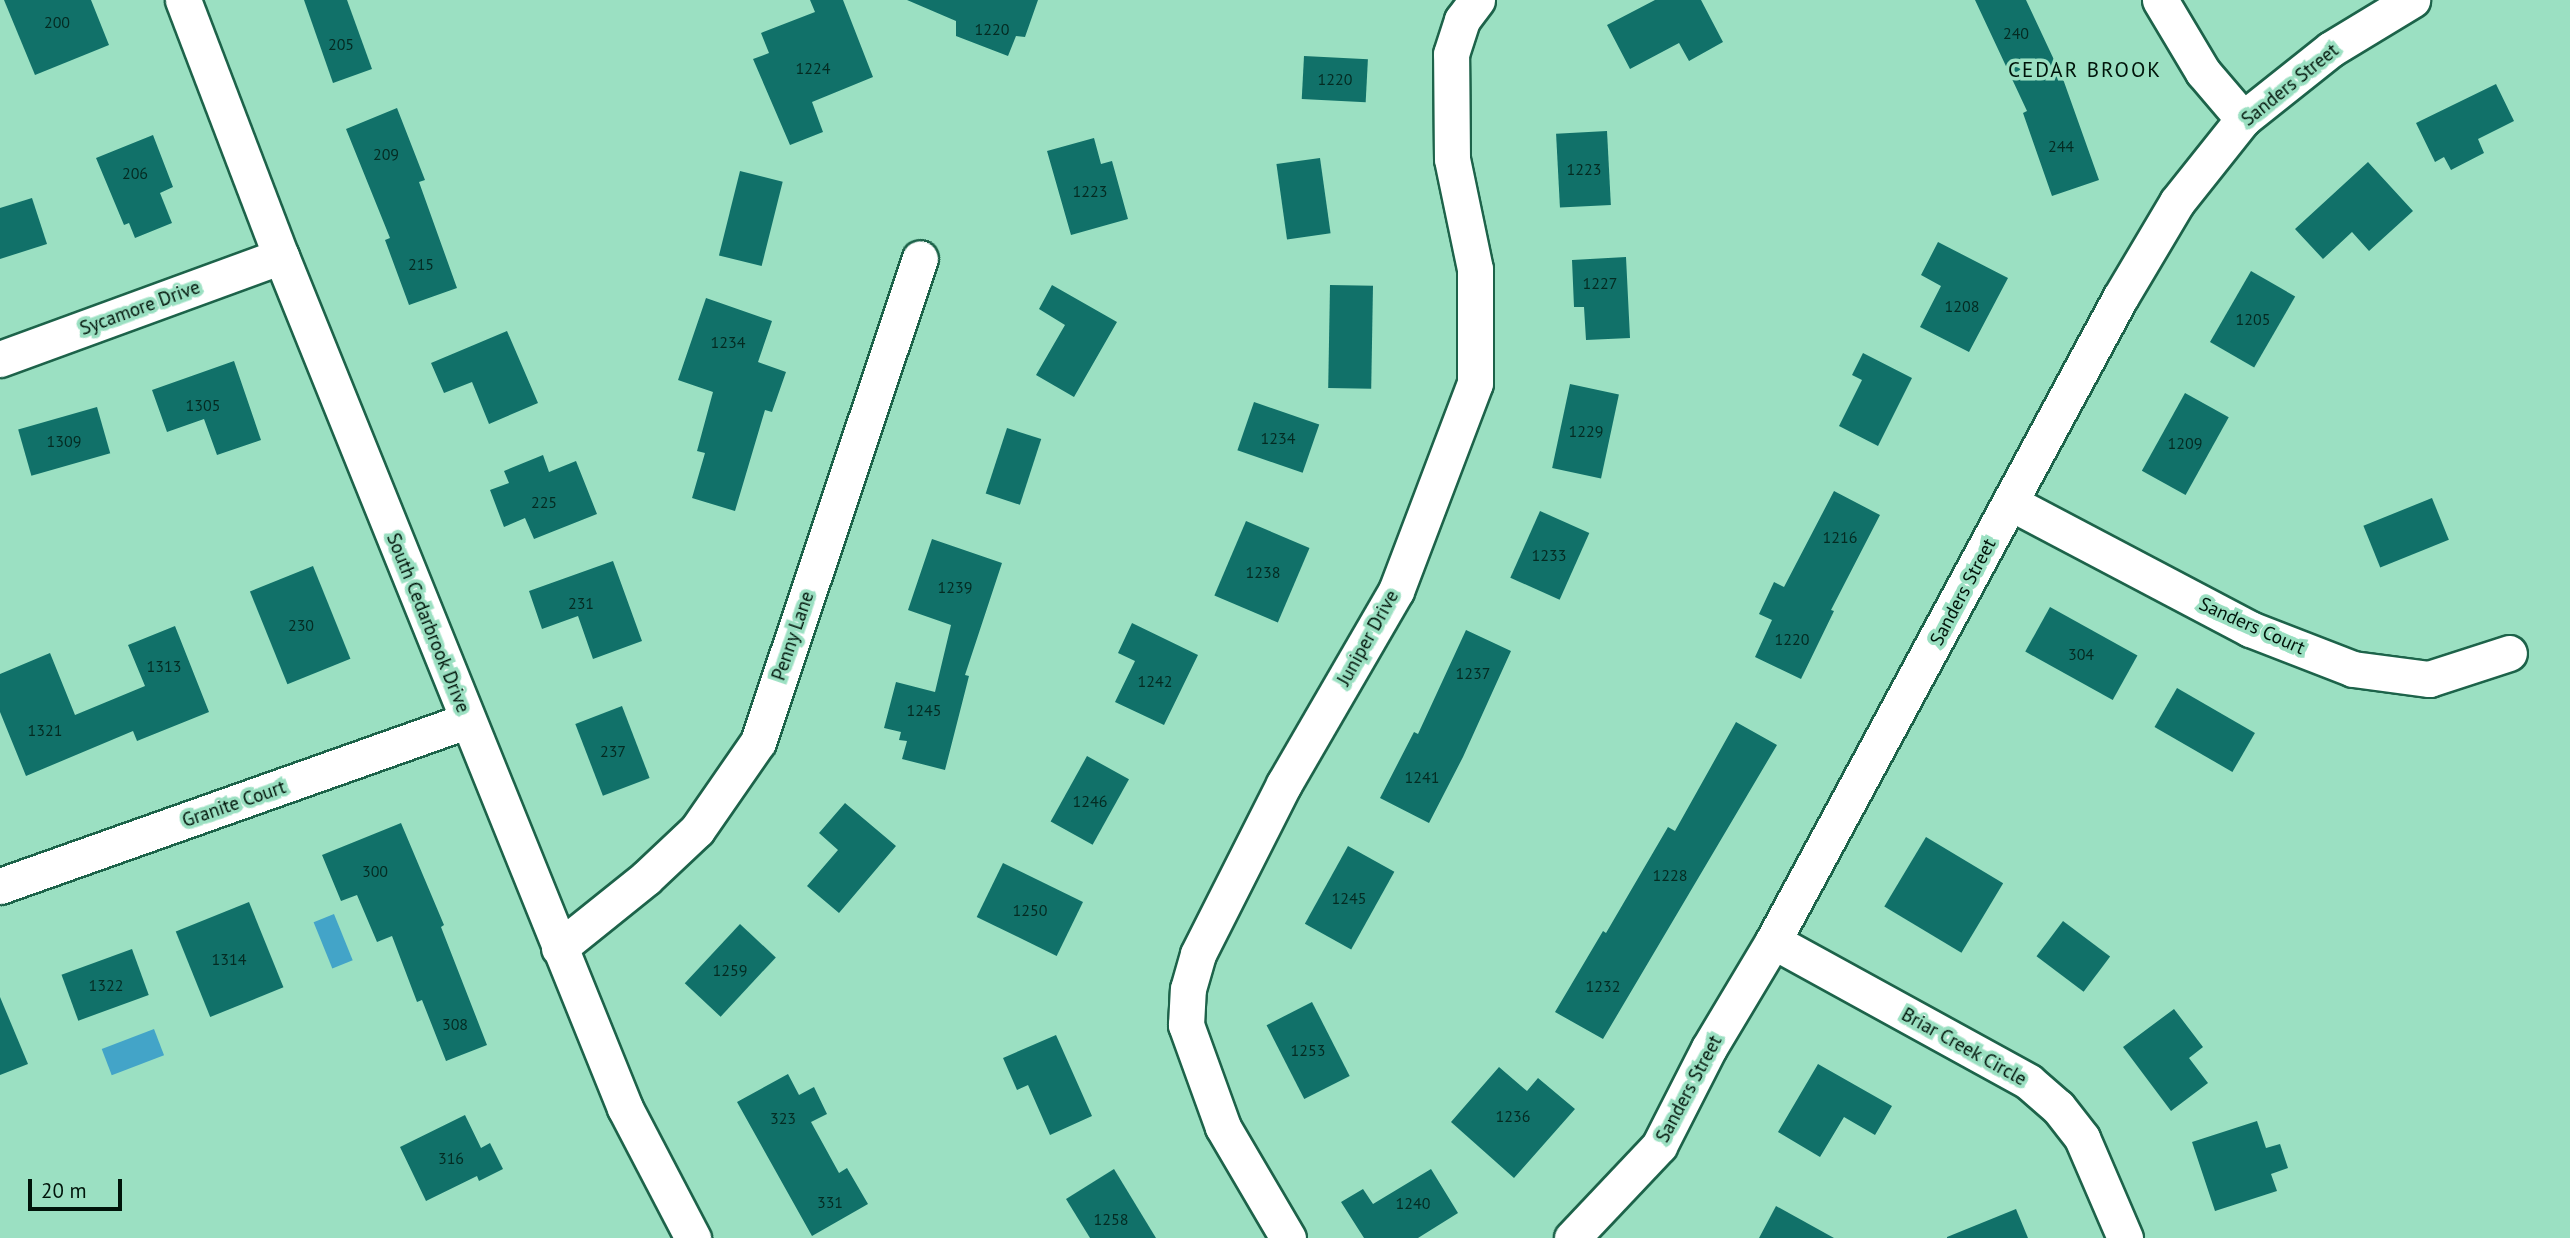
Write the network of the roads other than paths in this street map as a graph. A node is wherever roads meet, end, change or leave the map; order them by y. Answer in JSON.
{"nodes":[{"id":1,"x":183,"y":0,"type":"edge"},
{"id":2,"x":1477,"y":0,"type":"edge"},
{"id":3,"x":2160,"y":0,"type":"edge"},
{"id":4,"x":2412,"y":0,"type":"edge"},
{"id":5,"x":2243,"y":119,"type":"junction"},
{"id":6,"x":281,"y":256,"type":"junction"},
{"id":7,"x":920,"y":258,"type":"dead end"},
{"id":8,"x":0,"y":359,"type":"edge"},
{"id":9,"x":2011,"y":503,"type":"junction"},
{"id":10,"x":2509,"y":653,"type":"dead end"},
{"id":11,"x":467,"y":721,"type":"junction"},
{"id":12,"x":0,"y":886,"type":"edge"},
{"id":13,"x":1773,"y":941,"type":"junction"},
{"id":14,"x":559,"y":948,"type":"junction"},
{"id":15,"x":694,"y":1238,"type":"edge"},
{"id":16,"x":1288,"y":1238,"type":"edge"},
{"id":17,"x":1572,"y":1238,"type":"edge"},
{"id":18,"x":2125,"y":1238,"type":"edge"}],
"edges":[{"from":1,"to":6,"type":"street","name":"South Cedarbrook Drive"},
{"from":2,"to":16,"type":"street","name":"Juniper Drive"},
{"from":3,"to":5,"type":"street"},
{"from":4,"to":5,"type":"street","name":"Sanders Street"},
{"from":5,"to":9,"type":"street","name":"Sanders Street"},
{"from":6,"to":8,"type":"street","name":"Sycamore Drive"},
{"from":6,"to":11,"type":"street","name":"South Cedarbrook Drive"},
{"from":7,"to":14,"type":"street","name":"Penny Lane"},
{"from":9,"to":10,"type":"street","name":"Sanders Court"},
{"from":9,"to":13,"type":"street","name":"Sanders Street"},
{"from":11,"to":12,"type":"street","name":"Granite Court"},
{"from":11,"to":14,"type":"street","name":"South Cedarbrook Drive"},
{"from":13,"to":17,"type":"street","name":"Sanders Street"},
{"from":13,"to":18,"type":"street","name":"Briar Creek Circle"},
{"from":14,"to":15,"type":"street","name":"South Cedarbrook Drive"}]}
